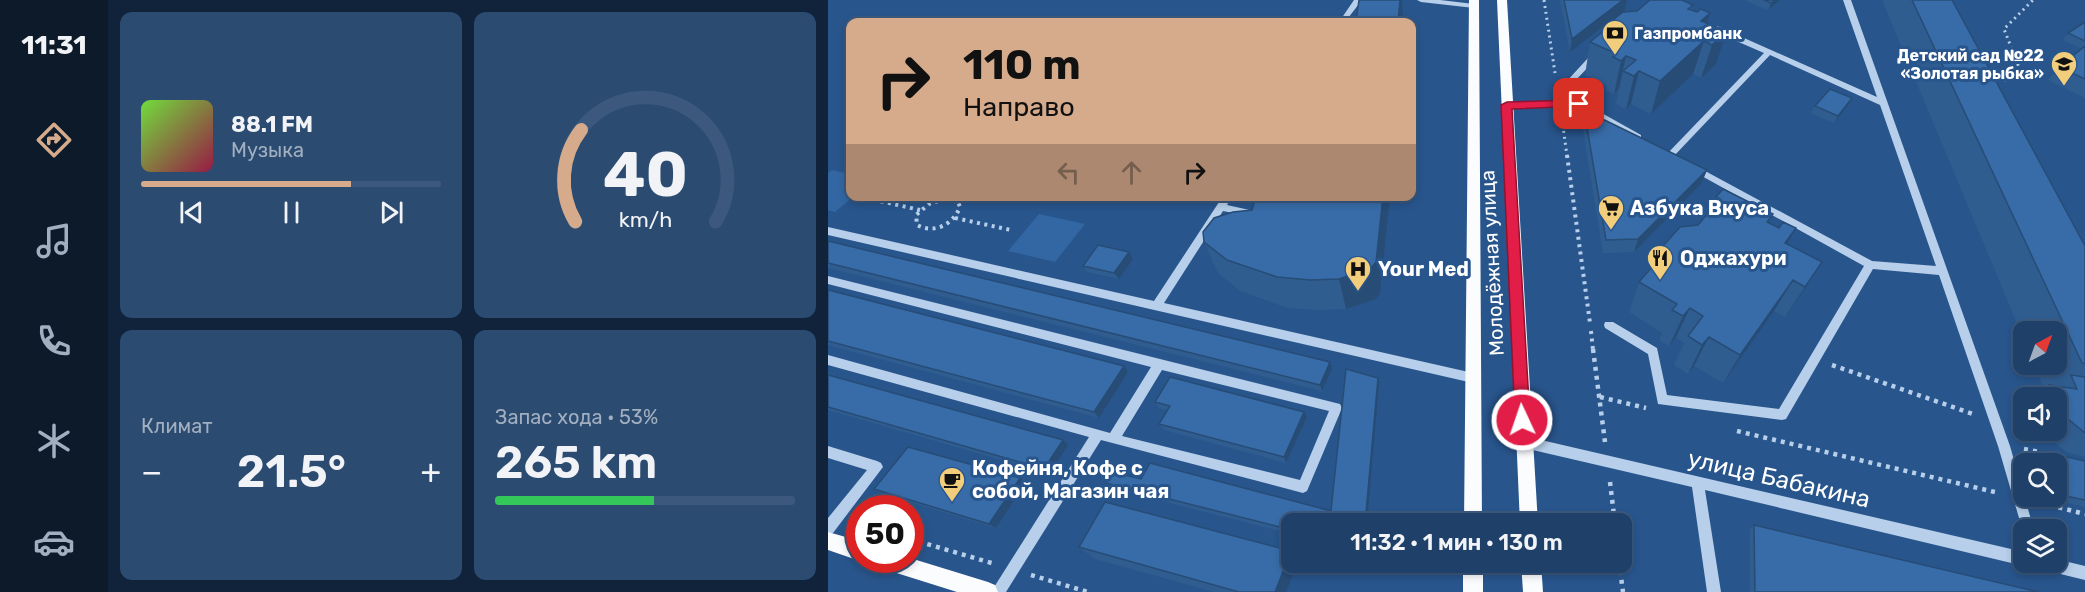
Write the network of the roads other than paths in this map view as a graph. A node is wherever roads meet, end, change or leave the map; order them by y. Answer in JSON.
{"nodes":[{"id":1,"x":1358,"y":0,"type":"edge"},
{"id":2,"x":1421,"y":0,"type":"edge"},
{"id":3,"x":1502,"y":0,"type":"edge"},
{"id":4,"x":1846,"y":0,"type":"edge"},
{"id":5,"x":1474,"y":3,"type":"edge"},
{"id":6,"x":1345,"y":18,"type":"edge"},
{"id":7,"x":1708,"y":25,"type":"edge"},
{"id":8,"x":1769,"y":52,"type":"junction"},
{"id":9,"x":1592,"y":59,"type":"edge"},
{"id":10,"x":1883,"y":103,"type":"junction"},
{"id":11,"x":1579,"y":104,"type":"junction"},
{"id":12,"x":1507,"y":105,"type":"junction"},
{"id":13,"x":1650,"y":144,"type":"edge"},
{"id":14,"x":1225,"y":201,"type":"edge"},
{"id":15,"x":1221,"y":207,"type":"junction"},
{"id":16,"x":1269,"y":217,"type":"edge"},
{"id":17,"x":828,"y":231,"type":"edge"},
{"id":18,"x":1870,"y":265,"type":"junction"},
{"id":19,"x":1943,"y":271,"type":"junction"},
{"id":20,"x":828,"y":280,"type":"edge"},
{"id":21,"x":1157,"y":306,"type":"junction"},
{"id":22,"x":1609,"y":325,"type":"dead end"},
{"id":23,"x":828,"y":360,"type":"edge"},
{"id":24,"x":1159,"y":364,"type":"junction"},
{"id":25,"x":1473,"y":378,"type":"junction"},
{"id":26,"x":1098,"y":434,"type":"junction"},
{"id":27,"x":1113,"y":439,"type":"junction"},
{"id":28,"x":1524,"y":442,"type":"junction"},
{"id":29,"x":828,"y":452,"type":"edge"},
{"id":30,"x":1698,"y":483,"type":"junction"},
{"id":31,"x":1473,"y":513,"type":"edge"},
{"id":32,"x":1528,"y":513,"type":"edge"},
{"id":33,"x":2025,"y":519,"type":"edge"},
{"id":34,"x":828,"y":528,"type":"edge"},
{"id":35,"x":828,"y":540,"type":"edge"},
{"id":36,"x":846,"y":546,"type":"edge"},
{"id":37,"x":2013,"y":556,"type":"edge"},
{"id":38,"x":2067,"y":569,"type":"edge"},
{"id":39,"x":924,"y":572,"type":"edge"},
{"id":40,"x":1473,"y":573,"type":"edge"},
{"id":41,"x":1532,"y":573,"type":"edge"},
{"id":42,"x":2085,"y":573,"type":"edge"},
{"id":43,"x":988,"y":592,"type":"edge"},
{"id":44,"x":998,"y":592,"type":"edge"},
{"id":45,"x":1473,"y":592,"type":"edge"},
{"id":46,"x":1533,"y":592,"type":"edge"},
{"id":47,"x":1714,"y":592,"type":"edge"}],
"edges":[{"from":1,"to":6,"type":"street"},
{"from":2,"to":5,"type":"street"},
{"from":3,"to":12,"type":"main road","name":"Молодёжная улица"},
{"from":4,"to":10,"type":"street"},
{"from":5,"to":25,"type":"main road","name":"Молодёжная улица"},
{"from":7,"to":8,"type":"street"},
{"from":8,"to":10,"type":"street"},
{"from":8,"to":18,"type":"street"},
{"from":9,"to":11,"type":"street"},
{"from":10,"to":19,"type":"street"},
{"from":11,"to":12,"type":"street"},
{"from":11,"to":13,"type":"street"},
{"from":12,"to":28,"type":"main road","name":"Молодёжная улица"},
{"from":14,"to":15,"type":"street"},
{"from":15,"to":16,"type":"street"},
{"from":15,"to":21,"type":"street"},
{"from":17,"to":21,"type":"street"},
{"from":18,"to":19,"type":"street"},
{"from":18,"to":22,"type":"street"},
{"from":19,"to":33,"type":"street"},
{"from":20,"to":24,"type":"street"},
{"from":21,"to":25,"type":"street"},
{"from":23,"to":26,"type":"street"},
{"from":24,"to":27,"type":"street"},
{"from":24,"to":27,"type":"street"},
{"from":25,"to":31,"type":"main road","name":"Молодёжная улица"},
{"from":26,"to":27,"type":"street"},
{"from":26,"to":44,"type":"street"},
{"from":28,"to":30,"type":"street","name":"улица Бабакина"},
{"from":28,"to":32,"type":"main road","name":"Молодёжная улица"},
{"from":29,"to":34,"type":"street"},
{"from":30,"to":37,"type":"street","name":"улица Бабакина"},
{"from":30,"to":47,"type":"street"},
{"from":35,"to":36,"type":"main road"},
{"from":38,"to":42,"type":"street"},
{"from":39,"to":43,"type":"main road"},
{"from":40,"to":45,"type":"main road"},
{"from":41,"to":46,"type":"main road"}]}
